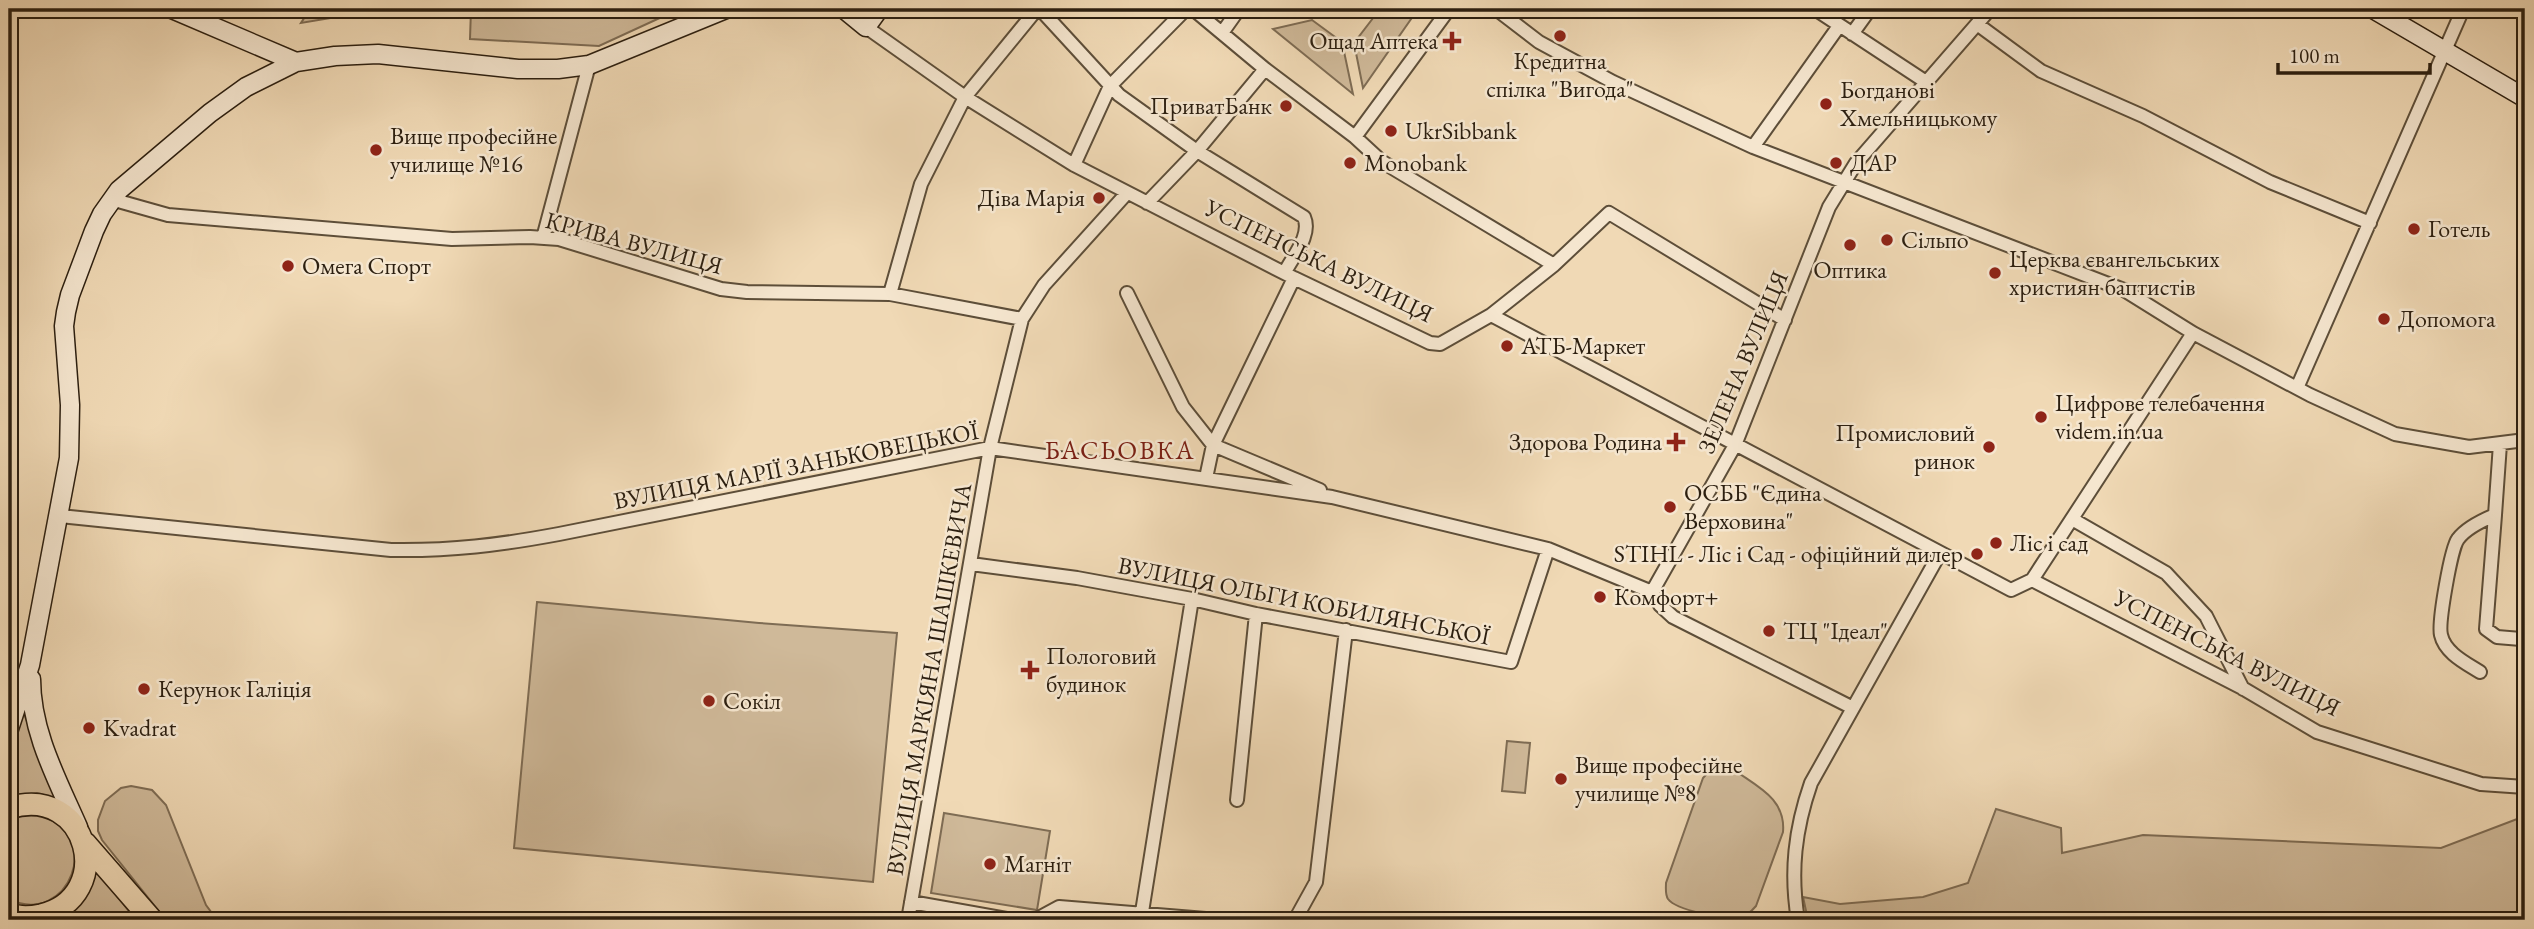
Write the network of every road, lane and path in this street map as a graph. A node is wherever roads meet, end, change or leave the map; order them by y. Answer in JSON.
{"nodes":[{"id":1,"x":172,"y":9,"type":"edge"},
{"id":2,"x":726,"y":9,"type":"edge"},
{"id":3,"x":844,"y":9,"type":"edge"},
{"id":4,"x":879,"y":9,"type":"edge"},
{"id":5,"x":1039,"y":9,"type":"edge"},
{"id":6,"x":1186,"y":9,"type":"edge"},
{"id":7,"x":1193,"y":9,"type":"edge"},
{"id":8,"x":1239,"y":9,"type":"edge"},
{"id":9,"x":1449,"y":9,"type":"edge"},
{"id":10,"x":1496,"y":9,"type":"edge"},
{"id":11,"x":1815,"y":9,"type":"edge"},
{"id":12,"x":1870,"y":9,"type":"edge"},
{"id":13,"x":1990,"y":9,"type":"edge"},
{"id":14,"x":2373,"y":9,"type":"edge"},
{"id":15,"x":2463,"y":9,"type":"edge"},
{"id":16,"x":1977,"y":24,"type":"junction"},
{"id":17,"x":1839,"y":26,"type":"junction"},
{"id":18,"x":866,"y":27,"type":"junction"},
{"id":19,"x":1222,"y":33,"type":"junction"},
{"id":20,"x":1852,"y":34,"type":"junction"},
{"id":21,"x":2445,"y":51,"type":"junction"},
{"id":22,"x":296,"y":62,"type":"junction"},
{"id":23,"x":589,"y":65,"type":"junction"},
{"id":24,"x":1265,"y":69,"type":"junction"},
{"id":25,"x":1926,"y":82,"type":"junction"},
{"id":26,"x":1110,"y":86,"type":"junction"},
{"id":27,"x":965,"y":97,"type":"junction"},
{"id":28,"x":2525,"y":98,"type":"edge"},
{"id":29,"x":1355,"y":137,"type":"junction"},
{"id":30,"x":1753,"y":146,"type":"junction"},
{"id":31,"x":1197,"y":151,"type":"junction"},
{"id":32,"x":1074,"y":165,"type":"junction"},
{"id":33,"x":1845,"y":181,"type":"junction"},
{"id":34,"x":1127,"y":193,"type":"junction"},
{"id":35,"x":111,"y":199,"type":"junction"},
{"id":36,"x":1147,"y":203,"type":"junction"},
{"id":37,"x":2370,"y":223,"type":"junction"},
{"id":38,"x":543,"y":238,"type":"junction"},
{"id":39,"x":1554,"y":265,"type":"junction"},
{"id":40,"x":1289,"y":275,"type":"junction"},
{"id":41,"x":1127,"y":293,"type":"dead end"},
{"id":42,"x":890,"y":294,"type":"junction"},
{"id":43,"x":1491,"y":314,"type":"junction"},
{"id":44,"x":1022,"y":319,"type":"junction"},
{"id":45,"x":1785,"y":320,"type":"junction"},
{"id":46,"x":2193,"y":333,"type":"junction"},
{"id":47,"x":2297,"y":388,"type":"junction"},
{"id":48,"x":2525,"y":440,"type":"edge"},
{"id":49,"x":2500,"y":444,"type":"junction"},
{"id":50,"x":1213,"y":445,"type":"junction"},
{"id":51,"x":1735,"y":445,"type":"junction"},
{"id":52,"x":990,"y":448,"type":"junction"},
{"id":53,"x":1206,"y":478,"type":"junction"},
{"id":54,"x":1343,"y":500,"type":"junction"},
{"id":55,"x":2495,"y":515,"type":"junction"},
{"id":56,"x":60,"y":516,"type":"junction"},
{"id":57,"x":2072,"y":519,"type":"junction"},
{"id":58,"x":1549,"y":550,"type":"junction"},
{"id":59,"x":1940,"y":553,"type":"junction"},
{"id":60,"x":971,"y":564,"type":"junction"},
{"id":61,"x":2032,"y":580,"type":"junction"},
{"id":62,"x":1652,"y":592,"type":"junction"},
{"id":63,"x":1192,"y":599,"type":"junction"},
{"id":64,"x":1256,"y":614,"type":"junction"},
{"id":65,"x":1346,"y":630,"type":"junction"},
{"id":66,"x":2525,"y":635,"type":"edge"},
{"id":67,"x":30,"y":665,"type":"junction"},
{"id":68,"x":2480,"y":672,"type":"dead end"},
{"id":69,"x":2244,"y":689,"type":"junction"},
{"id":70,"x":1853,"y":708,"type":"junction"},
{"id":71,"x":9,"y":729,"type":"edge"},
{"id":72,"x":2525,"y":787,"type":"edge"},
{"id":73,"x":1237,"y":800,"type":"dead end"},
{"id":74,"x":9,"y":808,"type":"edge"},
{"id":75,"x":85,"y":843,"type":"junction"},
{"id":76,"x":911,"y":902,"type":"junction"},
{"id":77,"x":1142,"y":912,"type":"junction"},
{"id":78,"x":15,"y":916,"type":"edge"},
{"id":79,"x":152,"y":920,"type":"edge"},
{"id":80,"x":908,"y":920,"type":"edge"},
{"id":81,"x":1012,"y":920,"type":"edge"},
{"id":82,"x":1035,"y":920,"type":"edge"},
{"id":83,"x":1218,"y":920,"type":"edge"},
{"id":84,"x":1295,"y":920,"type":"edge"},
{"id":85,"x":1798,"y":920,"type":"edge"}],
"edges":[{"from":1,"to":22,"type":"main road"},
{"from":2,"to":23,"type":"main road"},
{"from":3,"to":18,"type":"main road","name":"УСПЕНСЬКА ВУЛИЦЯ"},
{"from":4,"to":18,"type":"main road"},
{"from":5,"to":26,"type":"street"},
{"from":5,"to":27,"type":"street"},
{"from":6,"to":26,"type":"street"},
{"from":7,"to":19,"type":"street"},
{"from":8,"to":19,"type":"street"},
{"from":9,"to":29,"type":"street"},
{"from":10,"to":30,"type":"street"},
{"from":11,"to":17,"type":"street"},
{"from":12,"to":20,"type":"street"},
{"from":13,"to":16,"type":"street","name":"ЗЕЛЕНА ВУЛИЦЯ"},
{"from":14,"to":21,"type":"main road"},
{"from":15,"to":21,"type":"street"},
{"from":16,"to":25,"type":"street","name":"ЗЕЛЕНА ВУЛИЦЯ"},
{"from":16,"to":37,"type":"street"},
{"from":17,"to":20,"type":"street"},
{"from":17,"to":30,"type":"street"},
{"from":18,"to":27,"type":"street","name":"УСПЕНСЬКА ВУЛИЦЯ"},
{"from":19,"to":24,"type":"street"},
{"from":20,"to":25,"type":"street"},
{"from":21,"to":28,"type":"main road"},
{"from":21,"to":37,"type":"street"},
{"from":22,"to":23,"type":"main road"},
{"from":22,"to":35,"type":"main road"},
{"from":23,"to":38,"type":"street"},
{"from":24,"to":29,"type":"street"},
{"from":24,"to":31,"type":"street"},
{"from":25,"to":33,"type":"street","name":"ЗЕЛЕНА ВУЛИЦЯ"},
{"from":26,"to":31,"type":"street"},
{"from":26,"to":32,"type":"street"},
{"from":27,"to":32,"type":"street","name":"УСПЕНСЬКА ВУЛИЦЯ"},
{"from":27,"to":42,"type":"street"},
{"from":29,"to":39,"type":"street"},
{"from":30,"to":33,"type":"street"},
{"from":31,"to":36,"type":"street"},
{"from":31,"to":40,"type":"street"},
{"from":32,"to":34,"type":"street","name":"УСПЕНСЬКА ВУЛИЦЯ"},
{"from":33,"to":45,"type":"street","name":"ЗЕЛЕНА ВУЛИЦЯ"},
{"from":33,"to":46,"type":"street"},
{"from":34,"to":36,"type":"street","name":"УСПЕНСЬКА ВУЛИЦЯ"},
{"from":34,"to":44,"type":"street","name":"ВУЛИЦЯ МАРКІЯНА ШАШКЕВИЧА"},
{"from":35,"to":38,"type":"street","name":"КРИВА ВУЛИЦЯ"},
{"from":35,"to":56,"type":"main road"},
{"from":36,"to":40,"type":"street","name":"УСПЕНСЬКА ВУЛИЦЯ"},
{"from":37,"to":47,"type":"street"},
{"from":38,"to":42,"type":"street","name":"КРИВА ВУЛИЦЯ"},
{"from":39,"to":43,"type":"street"},
{"from":39,"to":45,"type":"street"},
{"from":40,"to":43,"type":"street","name":"УСПЕНСЬКА ВУЛИЦЯ"},
{"from":40,"to":50,"type":"street"},
{"from":41,"to":50,"type":"street"},
{"from":42,"to":44,"type":"street","name":"КРИВА ВУЛИЦЯ"},
{"from":43,"to":51,"type":"street"},
{"from":44,"to":52,"type":"street","name":"ВУЛИЦЯ МАРКІЯНА ШАШКЕВИЧА"},
{"from":45,"to":51,"type":"street","name":"ЗЕЛЕНА ВУЛИЦЯ"},
{"from":46,"to":47,"type":"street"},
{"from":46,"to":57,"type":"street"},
{"from":47,"to":49,"type":"street"},
{"from":48,"to":49,"type":"street"},
{"from":49,"to":55,"type":"street"},
{"from":50,"to":53,"type":"street"},
{"from":50,"to":54,"type":"street"},
{"from":51,"to":59,"type":"street"},
{"from":51,"to":62,"type":"street","name":"ЗЕЛЕНА ВУЛИЦЯ"},
{"from":52,"to":53,"type":"street","name":"ВУЛИЦЯ МАРІЇ ЗАНЬКОВЕЦЬКОЇ"},
{"from":52,"to":56,"type":"street","name":"ВУЛИЦЯ МАРІЇ ЗАНЬКОВЕЦЬКОЇ"},
{"from":52,"to":60,"type":"street","name":"ВУЛИЦЯ МАРКІЯНА ШАШКЕВИЧА"},
{"from":53,"to":54,"type":"street","name":"ВУЛИЦЯ МАРІЇ ЗАНЬКОВЕЦЬКОЇ"},
{"from":54,"to":58,"type":"street","name":"ВУЛИЦЯ МАРІЇ ЗАНЬКОВЕЦЬКОЇ"},
{"from":55,"to":66,"type":"street"},
{"from":55,"to":68,"type":"street"},
{"from":56,"to":67,"type":"main road"},
{"from":57,"to":61,"type":"street"},
{"from":57,"to":69,"type":"street"},
{"from":58,"to":62,"type":"street","name":"ВУЛИЦЯ МАРІЇ ЗАНЬКОВЕЦЬКОЇ"},
{"from":58,"to":65,"type":"street","name":"ВУЛИЦЯ ОЛЬГИ КОБИЛЯНСЬКОЇ"},
{"from":59,"to":61,"type":"street"},
{"from":59,"to":70,"type":"street"},
{"from":60,"to":63,"type":"street","name":"ВУЛИЦЯ ОЛЬГИ КОБИЛЯНСЬКОЇ"},
{"from":60,"to":76,"type":"street","name":"ВУЛИЦЯ МАРКІЯНА ШАШКЕВИЧА"},
{"from":61,"to":69,"type":"street","name":"УСПЕНСЬКА ВУЛИЦЯ"},
{"from":62,"to":70,"type":"street"},
{"from":63,"to":64,"type":"street","name":"ВУЛИЦЯ ОЛЬГИ КОБИЛЯНСЬКОЇ"},
{"from":63,"to":77,"type":"street"},
{"from":64,"to":65,"type":"street","name":"ВУЛИЦЯ ОЛЬГИ КОБИЛЯНСЬКОЇ"},
{"from":64,"to":73,"type":"street"},
{"from":65,"to":84,"type":"street"},
{"from":67,"to":71,"type":"main road"},
{"from":67,"to":75,"type":"main road"},
{"from":69,"to":72,"type":"street","name":"УСПЕНСЬКА ВУЛИЦЯ"},
{"from":70,"to":85,"type":"street"},
{"from":74,"to":75,"type":"highway"},
{"from":75,"to":78,"type":"highway"},
{"from":75,"to":79,"type":"highway"},
{"from":76,"to":80,"type":"street","name":"ВУЛИЦЯ МАРКІЯНА ШАШКЕВИЧА"},
{"from":76,"to":81,"type":"street"},
{"from":77,"to":82,"type":"street"},
{"from":77,"to":83,"type":"street"}]}
